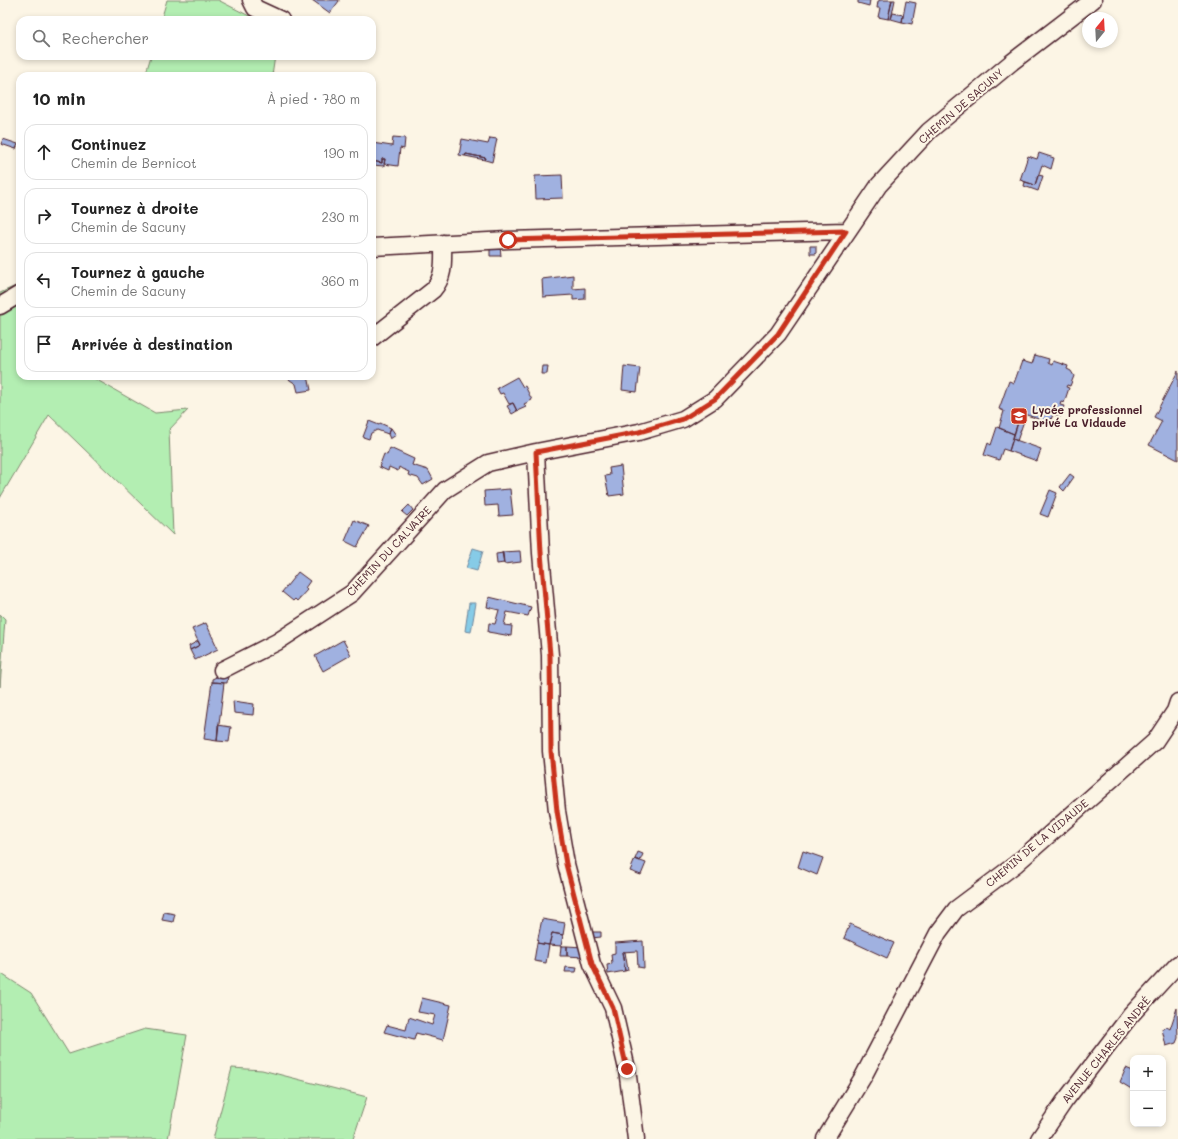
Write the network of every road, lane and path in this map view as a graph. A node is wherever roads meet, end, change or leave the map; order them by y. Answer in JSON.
{"nodes":[{"id":1,"x":251,"y":0,"type":"edge"},
{"id":2,"x":1093,"y":0,"type":"edge"},
{"id":3,"x":272,"y":16,"type":"edge"},
{"id":4,"x":846,"y":231,"type":"junction"},
{"id":5,"x":443,"y":243,"type":"junction"},
{"id":6,"x":376,"y":247,"type":"edge"},
{"id":7,"x":16,"y":296,"type":"edge"},
{"id":8,"x":0,"y":306,"type":"edge"},
{"id":9,"x":376,"y":335,"type":"edge"},
{"id":10,"x":536,"y":452,"type":"junction"},
{"id":11,"x":222,"y":670,"type":"dead end"},
{"id":12,"x":1178,"y":702,"type":"edge"},
{"id":13,"x":1178,"y":964,"type":"edge"},
{"id":14,"x":636,"y":1139,"type":"edge"},
{"id":15,"x":825,"y":1139,"type":"edge"},
{"id":16,"x":1039,"y":1139,"type":"edge"}],
"edges":[{"from":1,"to":3,"type":"street"},
{"from":2,"to":4,"type":"street","name":"CHEMIN DE SACUNY"},
{"from":4,"to":5,"type":"street"},
{"from":4,"to":10,"type":"street","name":"CHEMIN DE SACUNY"},
{"from":5,"to":6,"type":"street"},
{"from":5,"to":9,"type":"street"},
{"from":7,"to":8,"type":"street"},
{"from":10,"to":11,"type":"street","name":"CHEMIN DU CALVAIRE"},
{"from":10,"to":14,"type":"street"},
{"from":12,"to":15,"type":"street","name":"CHEMIN DE LA VIDAUDE"},
{"from":13,"to":16,"type":"street","name":"AVENUE CHARLES ANDRÉ"}]}
